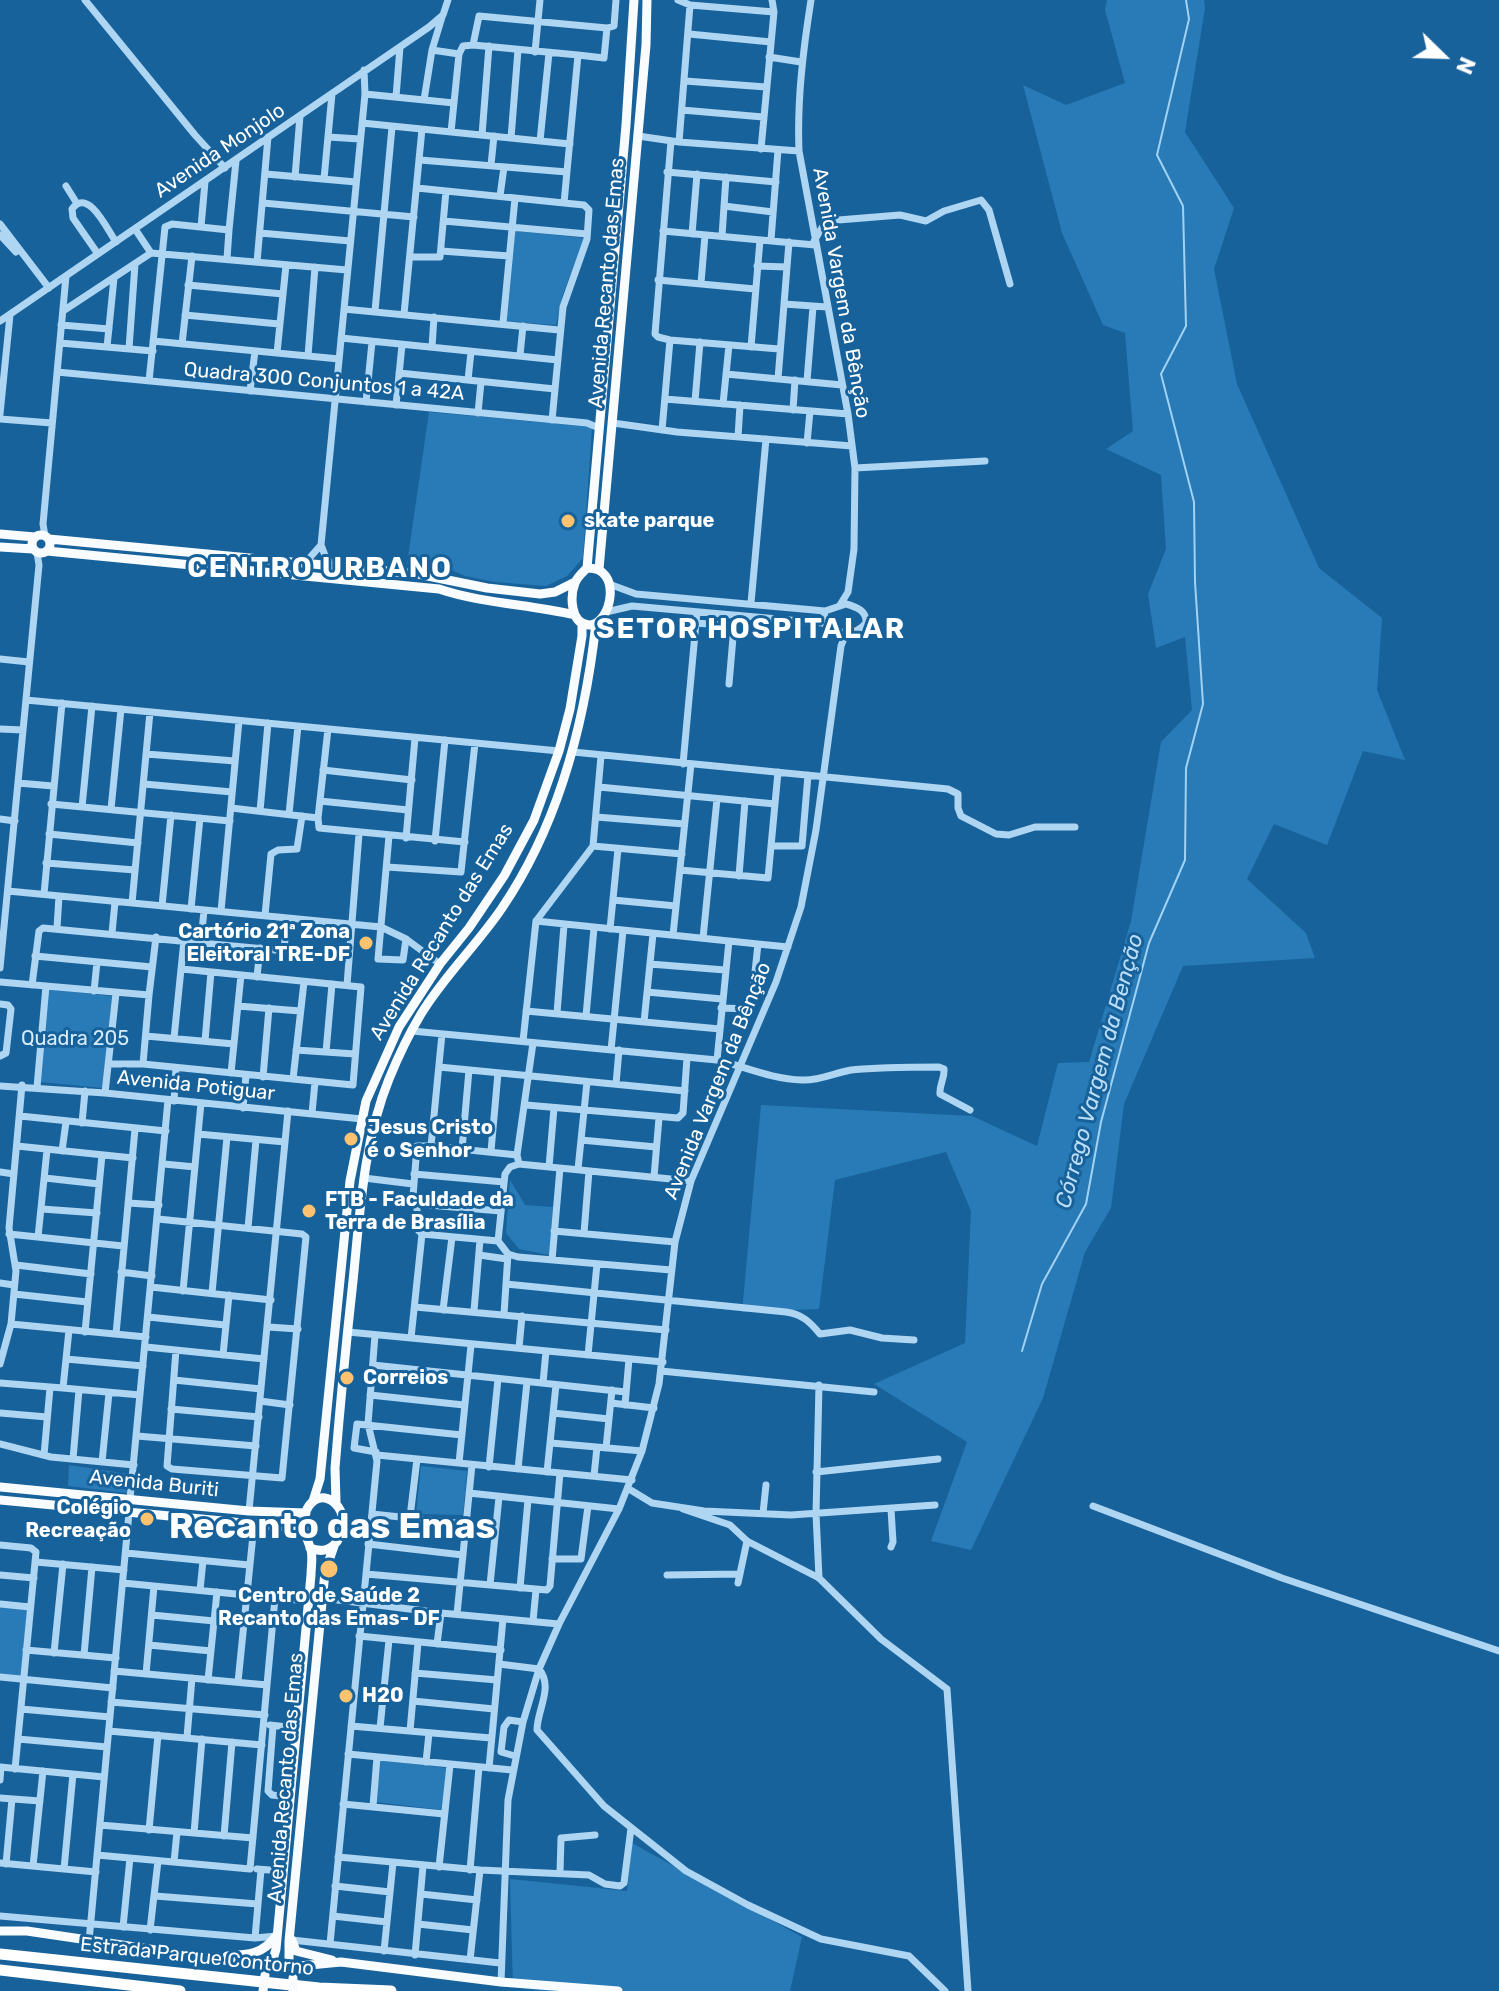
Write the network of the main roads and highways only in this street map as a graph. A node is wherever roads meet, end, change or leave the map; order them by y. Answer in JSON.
{"nodes":[{"id":1,"x":634,"y":0,"type":"edge"},
{"id":2,"x":647,"y":0,"type":"edge"},
{"id":3,"x":631,"y":62,"type":"junction"},
{"id":4,"x":644,"y":65,"type":"junction"},
{"id":5,"x":629,"y":82,"type":"junction"},
{"id":6,"x":642,"y":82,"type":"junction"},
{"id":7,"x":605,"y":378,"type":"junction"},
{"id":8,"x":617,"y":380,"type":"junction"},
{"id":9,"x":602,"y":391,"type":"junction"},
{"id":10,"x":615,"y":398,"type":"junction"},
{"id":11,"x":601,"y":406,"type":"junction"},
{"id":12,"x":0,"y":534,"type":"edge"},
{"id":13,"x":42,"y":537,"type":"junction"},
{"id":14,"x":0,"y":547,"type":"edge"},
{"id":15,"x":40,"y":552,"type":"junction"},
{"id":16,"x":305,"y":563,"type":"junction"},
{"id":17,"x":333,"y":565,"type":"junction"},
{"id":18,"x":587,"y":568,"type":"junction"},
{"id":19,"x":599,"y":569,"type":"junction"},
{"id":20,"x":303,"y":575,"type":"junction"},
{"id":21,"x":333,"y":578,"type":"junction"},
{"id":22,"x":575,"y":582,"type":"junction"},
{"id":23,"x":578,"y":619,"type":"junction"},
{"id":24,"x":596,"y":623,"type":"junction"},
{"id":25,"x":574,"y":691,"type":"junction"},
{"id":26,"x":586,"y":698,"type":"junction"},
{"id":27,"x":570,"y":709,"type":"junction"},
{"id":28,"x":583,"y":710,"type":"junction"},
{"id":29,"x":521,"y":846,"type":"junction"},
{"id":30,"x":533,"y":854,"type":"junction"},
{"id":31,"x":508,"y":870,"type":"junction"},
{"id":32,"x":520,"y":878,"type":"junction"},
{"id":33,"x":469,"y":928,"type":"junction"},
{"id":34,"x":478,"y":938,"type":"junction"},
{"id":35,"x":449,"y":953,"type":"junction"},
{"id":36,"x":459,"y":962,"type":"junction"},
{"id":37,"x":366,"y":1101,"type":"junction"},
{"id":38,"x":378,"y":1108,"type":"junction"},
{"id":39,"x":350,"y":1181,"type":"junction"},
{"id":40,"x":363,"y":1182,"type":"junction"},
{"id":41,"x":339,"y":1289,"type":"junction"},
{"id":42,"x":352,"y":1290,"type":"junction"},
{"id":43,"x":337,"y":1303,"type":"junction"},
{"id":44,"x":350,"y":1304,"type":"junction"},
{"id":45,"x":0,"y":1487,"type":"edge"},
{"id":46,"x":70,"y":1493,"type":"junction"},
{"id":47,"x":89,"y":1496,"type":"junction"},
{"id":48,"x":0,"y":1500,"type":"edge"},
{"id":49,"x":313,"y":1501,"type":"junction"},
{"id":50,"x":336,"y":1502,"type":"junction"},
{"id":51,"x":68,"y":1507,"type":"junction"},
{"id":52,"x":88,"y":1508,"type":"junction"},
{"id":53,"x":306,"y":1513,"type":"junction"},
{"id":54,"x":304,"y":1533,"type":"junction"},
{"id":55,"x":334,"y":1546,"type":"junction"},
{"id":56,"x":310,"y":1548,"type":"junction"},
{"id":57,"x":299,"y":1701,"type":"junction"},
{"id":58,"x":311,"y":1704,"type":"junction"},
{"id":59,"x":310,"y":1717,"type":"junction"},
{"id":60,"x":297,"y":1723,"type":"junction"},
{"id":61,"x":288,"y":1816,"type":"junction"},
{"id":62,"x":300,"y":1821,"type":"junction"},
{"id":63,"x":296,"y":1865,"type":"junction"},
{"id":64,"x":283,"y":1866,"type":"junction"},
{"id":65,"x":3,"y":1930,"type":"edge"},
{"id":66,"x":276,"y":1936,"type":"junction"},
{"id":67,"x":291,"y":1937,"type":"junction"},
{"id":68,"x":0,"y":1954,"type":"edge"},
{"id":69,"x":217,"y":1957,"type":"junction"},
{"id":70,"x":341,"y":1962,"type":"junction"},
{"id":71,"x":289,"y":1967,"type":"junction"},
{"id":72,"x":0,"y":1970,"type":"edge"},
{"id":73,"x":268,"y":1971,"type":"junction"},
{"id":74,"x":180,"y":1991,"type":"edge"},
{"id":75,"x":263,"y":1991,"type":"edge"},
{"id":76,"x":293,"y":1991,"type":"edge"},
{"id":77,"x":391,"y":1991,"type":"edge"},
{"id":78,"x":618,"y":1991,"type":"edge"}],
"edges":[{"from":1,"to":3,"type":"main road","name":"Avenida Recanto das Emas"},
{"from":2,"to":4,"type":"main road","name":"Avenida Recanto das Emas"},
{"from":3,"to":4,"type":"main road"},
{"from":3,"to":5,"type":"main road","name":"Avenida Recanto das Emas"},
{"from":4,"to":6,"type":"main road","name":"Avenida Recanto das Emas"},
{"from":5,"to":6,"type":"main road"},
{"from":5,"to":7,"type":"main road","name":"Avenida Recanto das Emas"},
{"from":6,"to":8,"type":"main road","name":"Avenida Recanto das Emas"},
{"from":7,"to":8,"type":"main road"},
{"from":7,"to":9,"type":"main road","name":"Avenida Recanto das Emas"},
{"from":8,"to":10,"type":"main road","name":"Avenida Recanto das Emas"},
{"from":9,"to":10,"type":"main road"},
{"from":9,"to":11,"type":"main road","name":"Avenida Recanto das Emas"},
{"from":10,"to":11,"type":"main road"},
{"from":10,"to":19,"type":"main road","name":"Avenida Recanto das Emas"},
{"from":11,"to":18,"type":"main road","name":"Avenida Recanto das Emas"},
{"from":12,"to":13,"type":"main road"},
{"from":13,"to":15,"type":"main road"},
{"from":13,"to":15,"type":"main road"},
{"from":13,"to":16,"type":"main road"},
{"from":14,"to":15,"type":"main road"},
{"from":15,"to":20,"type":"main road"},
{"from":16,"to":17,"type":"main road"},
{"from":16,"to":20,"type":"main road"},
{"from":17,"to":21,"type":"main road"},
{"from":17,"to":22,"type":"main road"},
{"from":18,"to":19,"type":"main road"},
{"from":18,"to":22,"type":"main road"},
{"from":19,"to":24,"type":"main road"},
{"from":20,"to":21,"type":"main road"},
{"from":21,"to":23,"type":"main road"},
{"from":22,"to":23,"type":"main road"},
{"from":23,"to":24,"type":"main road"},
{"from":23,"to":25,"type":"main road","name":"Avenida Recanto das Emas"},
{"from":24,"to":26,"type":"main road","name":"Avenida Recanto das Emas"},
{"from":25,"to":26,"type":"main road"},
{"from":25,"to":27,"type":"main road","name":"Avenida Recanto das Emas"},
{"from":26,"to":28,"type":"main road","name":"Avenida Recanto das Emas"},
{"from":27,"to":28,"type":"main road"},
{"from":27,"to":29,"type":"main road","name":"Avenida Recanto das Emas"},
{"from":28,"to":30,"type":"main road","name":"Avenida Recanto das Emas"},
{"from":29,"to":30,"type":"main road"},
{"from":29,"to":31,"type":"main road","name":"Avenida Recanto das Emas"},
{"from":30,"to":32,"type":"main road","name":"Avenida Recanto das Emas"},
{"from":31,"to":32,"type":"main road"},
{"from":31,"to":33,"type":"main road","name":"Avenida Recanto das Emas"},
{"from":32,"to":34,"type":"main road","name":"Avenida Recanto das Emas"},
{"from":33,"to":34,"type":"main road"},
{"from":33,"to":35,"type":"main road","name":"Avenida Recanto das Emas"},
{"from":34,"to":36,"type":"main road","name":"Avenida Recanto das Emas"},
{"from":35,"to":36,"type":"main road"},
{"from":35,"to":37,"type":"main road","name":"Avenida Recanto das Emas"},
{"from":36,"to":38,"type":"main road","name":"Avenida Recanto das Emas"},
{"from":37,"to":38,"type":"main road"},
{"from":37,"to":39,"type":"main road","name":"Avenida Recanto das Emas"},
{"from":38,"to":40,"type":"main road","name":"Avenida Recanto das Emas"},
{"from":39,"to":40,"type":"main road"},
{"from":39,"to":41,"type":"main road","name":"Avenida Recanto das Emas"},
{"from":40,"to":42,"type":"main road","name":"Avenida Recanto das Emas"},
{"from":41,"to":42,"type":"main road"},
{"from":41,"to":43,"type":"main road","name":"Avenida Recanto das Emas"},
{"from":42,"to":44,"type":"main road","name":"Avenida Recanto das Emas"},
{"from":43,"to":44,"type":"main road"},
{"from":43,"to":49,"type":"main road","name":"Avenida Recanto das Emas"},
{"from":44,"to":50,"type":"main road","name":"Avenida Recanto das Emas"},
{"from":45,"to":46,"type":"main road","name":"Avenida Buriti"},
{"from":46,"to":47,"type":"main road","name":"Avenida Buriti"},
{"from":46,"to":51,"type":"main road"},
{"from":47,"to":52,"type":"main road"},
{"from":47,"to":53,"type":"main road","name":"Avenida Buriti"},
{"from":48,"to":51,"type":"main road","name":"Avenida Buriti"},
{"from":49,"to":50,"type":"main road"},
{"from":49,"to":53,"type":"main road"},
{"from":50,"to":55,"type":"main road"},
{"from":51,"to":52,"type":"main road","name":"Avenida Buriti"},
{"from":52,"to":54,"type":"main road","name":"Avenida Buriti"},
{"from":53,"to":54,"type":"main road"},
{"from":54,"to":56,"type":"main road"},
{"from":55,"to":56,"type":"main road"},
{"from":55,"to":58,"type":"main road","name":"Avenida Recanto das Emas"},
{"from":56,"to":57,"type":"main road","name":"Avenida Recanto das Emas"},
{"from":57,"to":58,"type":"main road"},
{"from":57,"to":60,"type":"main road","name":"Avenida Recanto das Emas"},
{"from":58,"to":59,"type":"main road","name":"Avenida Recanto das Emas"},
{"from":59,"to":60,"type":"main road"},
{"from":59,"to":62,"type":"main road","name":"Avenida Recanto das Emas"},
{"from":60,"to":61,"type":"main road","name":"Avenida Recanto das Emas"},
{"from":61,"to":62,"type":"main road"},
{"from":61,"to":64,"type":"main road","name":"Avenida Recanto das Emas"},
{"from":62,"to":63,"type":"main road","name":"Avenida Recanto das Emas"},
{"from":63,"to":64,"type":"main road"},
{"from":63,"to":67,"type":"main road","name":"Avenida Recanto das Emas"},
{"from":64,"to":66,"type":"main road","name":"Avenida Recanto das Emas"},
{"from":65,"to":69,"type":"main road"},
{"from":66,"to":69,"type":"main road"},
{"from":66,"to":73,"type":"main road","name":"Avenida Recanto das Emas"},
{"from":67,"to":70,"type":"main road"},
{"from":67,"to":71,"type":"main road","name":"Avenida Recanto das Emas"},
{"from":68,"to":77,"type":"highway","name":"Estrada Parque Contorno"},
{"from":69,"to":73,"type":"main road"},
{"from":70,"to":71,"type":"main road"},
{"from":70,"to":78,"type":"main road"},
{"from":71,"to":73,"type":"main road"},
{"from":71,"to":76,"type":"main road","bridge":true},
{"from":72,"to":74,"type":"highway","name":"Estrada Parque Contorno"},
{"from":73,"to":75,"type":"main road","name":"Avenida Recanto das Emas","bridge":true}]}
